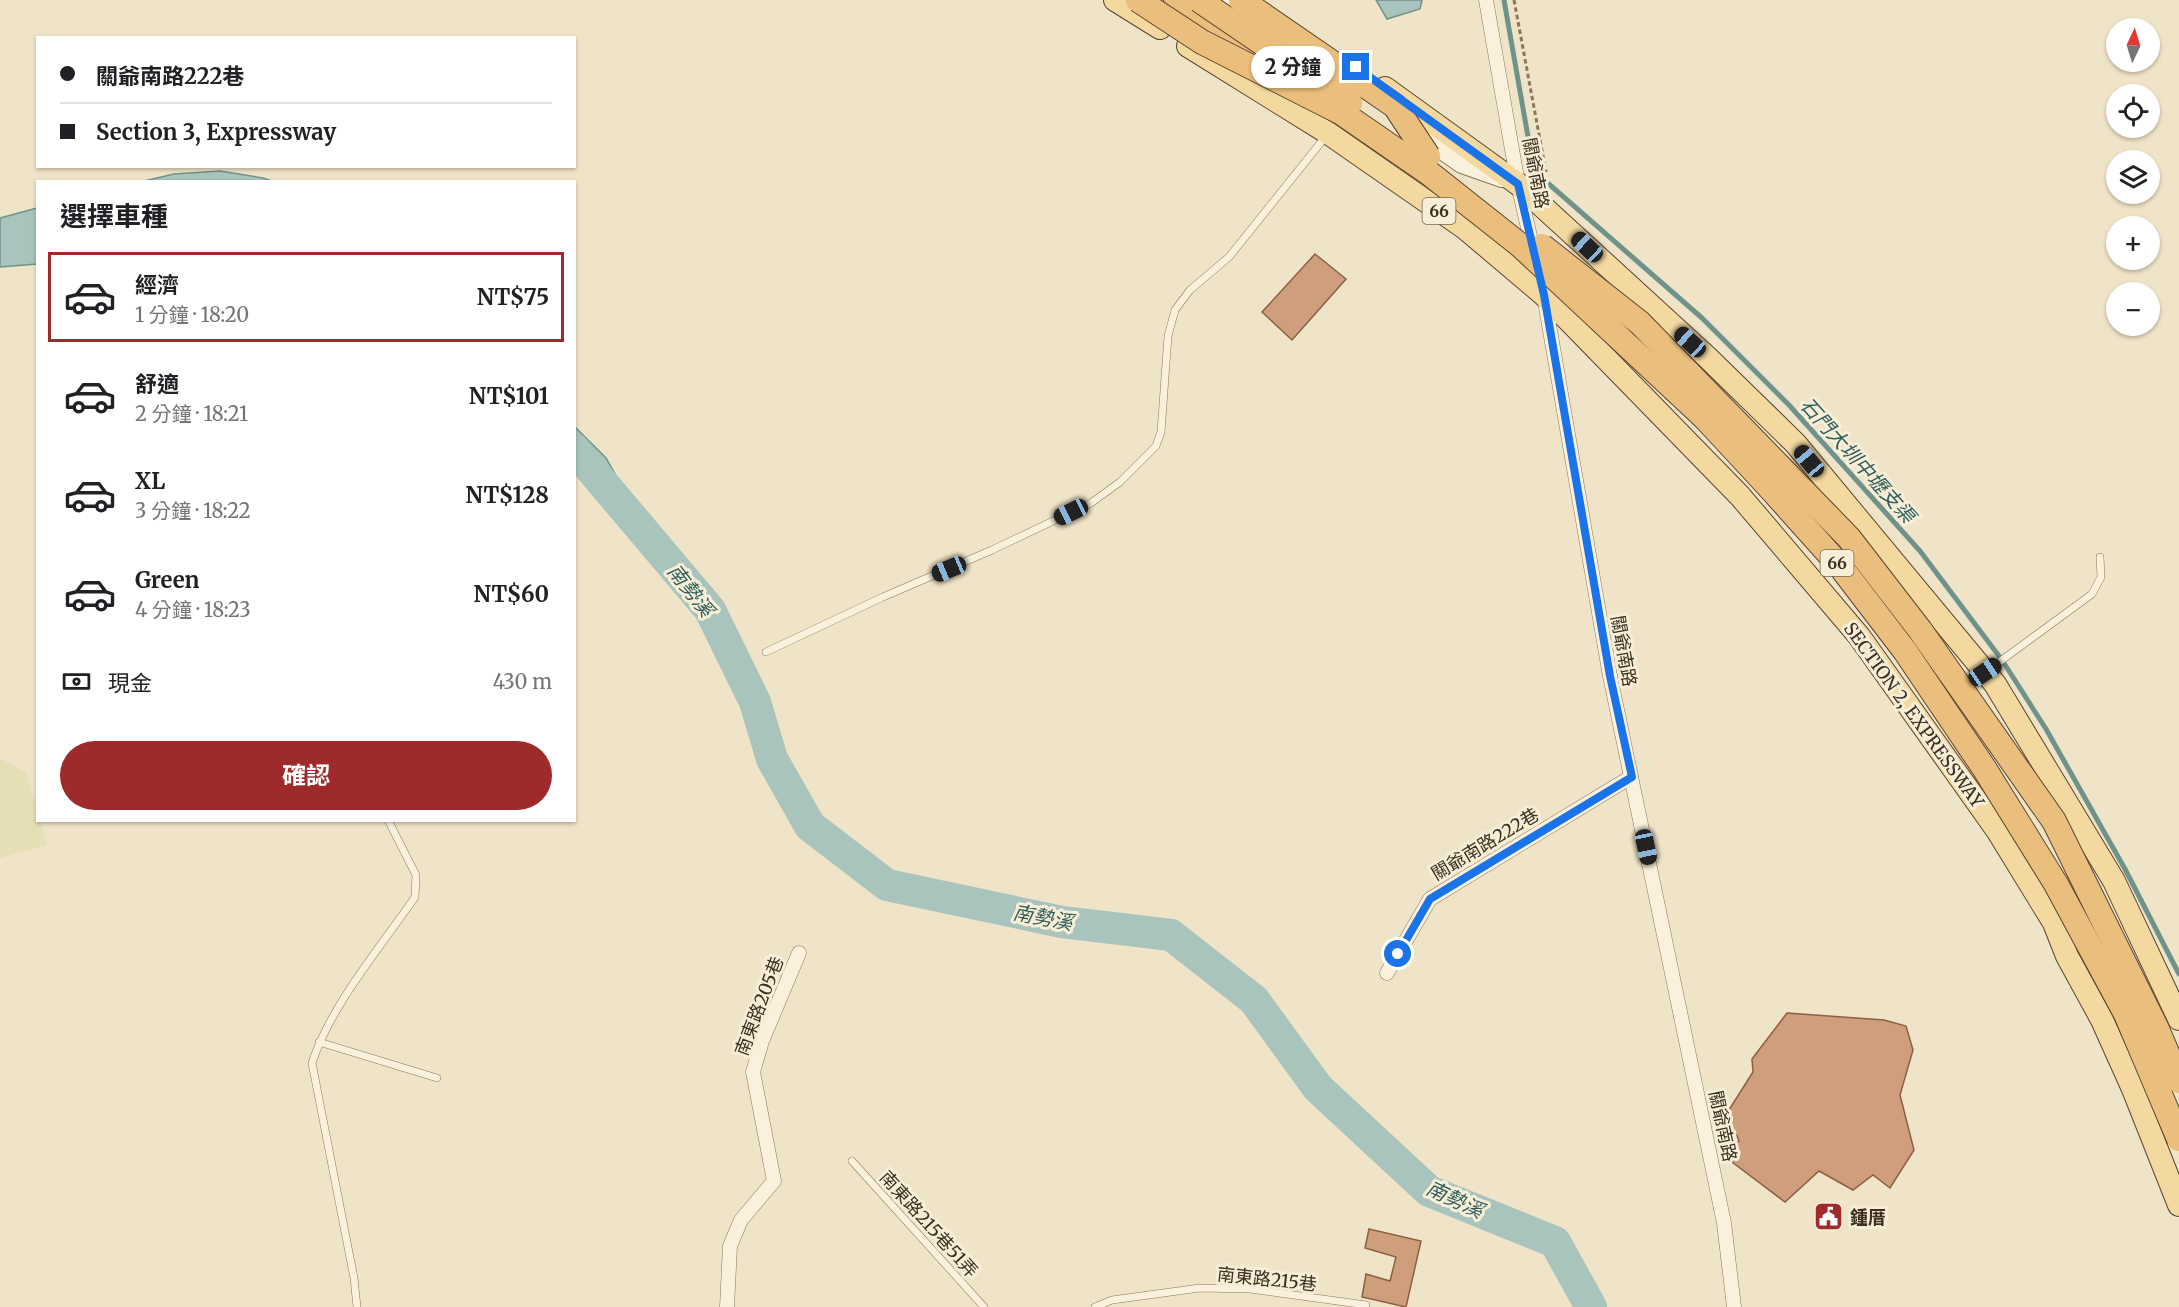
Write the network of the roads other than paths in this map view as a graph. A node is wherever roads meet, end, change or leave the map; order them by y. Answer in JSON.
{"nodes":[{"id":1,"x":1115,"y":0,"type":"edge"},
{"id":2,"x":1138,"y":0,"type":"edge"},
{"id":3,"x":1155,"y":0,"type":"edge"},
{"id":4,"x":1176,"y":0,"type":"edge"},
{"id":5,"x":1199,"y":0,"type":"edge"},
{"id":6,"x":1222,"y":0,"type":"edge"},
{"id":7,"x":1241,"y":0,"type":"edge"},
{"id":8,"x":1261,"y":0,"type":"edge"},
{"id":9,"x":1486,"y":0,"type":"edge"},
{"id":10,"x":1348,"y":111,"type":"junction"},
{"id":11,"x":1428,"y":156,"type":"junction"},
{"id":12,"x":1518,"y":184,"type":"junction"},
{"id":13,"x":1544,"y":295,"type":"junction"},
{"id":14,"x":2100,"y":557,"type":"dead end"},
{"id":15,"x":766,"y":652,"type":"dead end"},
{"id":16,"x":1985,"y":672,"type":"junction"},
{"id":17,"x":1632,"y":777,"type":"junction"},
{"id":18,"x":389,"y":822,"type":"edge"},
{"id":19,"x":799,"y":954,"type":"dead end"},
{"id":20,"x":1387,"y":973,"type":"dead end"},
{"id":21,"x":2179,"y":1019,"type":"edge"},
{"id":22,"x":319,"y":1042,"type":"junction"},
{"id":23,"x":437,"y":1078,"type":"dead end"},
{"id":24,"x":2179,"y":1081,"type":"edge"},
{"id":25,"x":2179,"y":1139,"type":"edge"},
{"id":26,"x":852,"y":1161,"type":"dead end"},
{"id":27,"x":2179,"y":1205,"type":"edge"},
{"id":28,"x":1366,"y":1305,"type":"dead end"},
{"id":29,"x":357,"y":1307,"type":"edge"},
{"id":30,"x":727,"y":1307,"type":"edge"},
{"id":31,"x":984,"y":1307,"type":"edge"},
{"id":32,"x":1095,"y":1307,"type":"edge"},
{"id":33,"x":1734,"y":1307,"type":"edge"}],
"edges":[{"from":1,"to":10,"type":"main road","number":"66"},
{"from":2,"to":10,"type":"highway","bridge":true},
{"from":3,"to":10,"type":"street"},
{"from":4,"to":10,"type":"highway","number":"66","bridge":true},
{"from":5,"to":11,"type":"highway","number":"66","bridge":true},
{"from":6,"to":10,"type":"street"},
{"from":7,"to":11,"type":"highway","bridge":true},
{"from":8,"to":10,"type":"main road","number":"66"},
{"from":9,"to":12,"type":"street","name":"關爺南路"},
{"from":10,"to":12,"type":"main road","number":"66"},
{"from":10,"to":13,"type":"main road","number":"66"},
{"from":10,"to":15,"type":"lane"},
{"from":10,"to":25,"type":"highway","number":"66","bridge":true},
{"from":11,"to":24,"type":"highway","number":"66","bridge":true},
{"from":12,"to":13,"type":"street","name":"關爺南路"},
{"from":12,"to":16,"type":"main road","number":"66"},
{"from":13,"to":17,"type":"street","name":"關爺南路"},
{"from":13,"to":27,"type":"main road","name":"SECTION 2, EXPRESSWAY","number":"66"},
{"from":14,"to":16,"type":"lane"},
{"from":16,"to":21,"type":"main road","number":"66"},
{"from":17,"to":20,"type":"street","name":"關爺南路222巷"},
{"from":17,"to":33,"type":"street","name":"關爺南路"},
{"from":18,"to":22,"type":"lane"},
{"from":19,"to":30,"type":"street","name":"南東路205巷"},
{"from":22,"to":23,"type":"lane"},
{"from":22,"to":29,"type":"lane"},
{"from":26,"to":31,"type":"lane","name":"南東路215巷51弄"},
{"from":28,"to":32,"type":"lane","name":"南東路215巷"}]}
